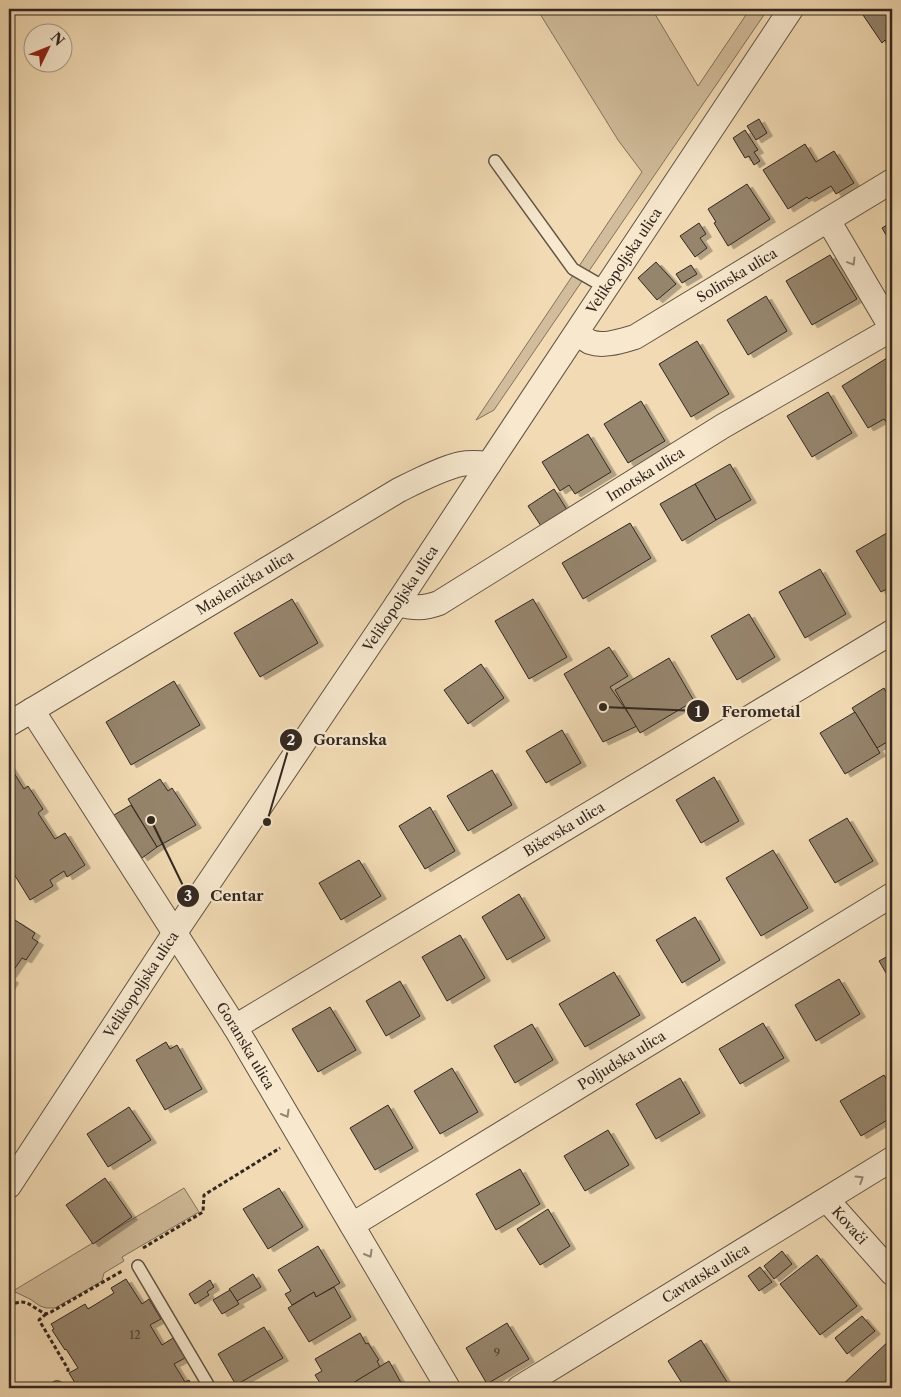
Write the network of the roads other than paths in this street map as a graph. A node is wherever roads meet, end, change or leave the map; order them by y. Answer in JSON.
{"nodes":[{"id":1,"x":791,"y":9,"type":"edge"},
{"id":2,"x":495,"y":161,"type":"dead end"},
{"id":3,"x":892,"y":180,"type":"edge"},
{"id":4,"x":828,"y":220,"type":"junction"},
{"id":5,"x":606,"y":288,"type":"junction"},
{"id":6,"x":892,"y":329,"type":"edge"},
{"id":7,"x":577,"y":333,"type":"junction"},
{"id":8,"x":489,"y":464,"type":"junction"},
{"id":9,"x":397,"y":604,"type":"junction"},
{"id":10,"x":892,"y":632,"type":"edge"},
{"id":11,"x":32,"y":710,"type":"junction"},
{"id":12,"x":9,"y":724,"type":"edge"},
{"id":13,"x":892,"y":895,"type":"edge"},
{"id":14,"x":174,"y":934,"type":"junction"},
{"id":15,"x":235,"y":1026,"type":"junction"},
{"id":16,"x":892,"y":1159,"type":"edge"},
{"id":17,"x":9,"y":1186,"type":"edge"},
{"id":18,"x":828,"y":1200,"type":"junction"},
{"id":19,"x":352,"y":1225,"type":"junction"},
{"id":20,"x":138,"y":1266,"type":"dead end"},
{"id":21,"x":892,"y":1273,"type":"edge"},
{"id":22,"x":210,"y":1388,"type":"edge"},
{"id":23,"x":448,"y":1388,"type":"edge"},
{"id":24,"x":520,"y":1388,"type":"edge"}],
"edges":[{"from":1,"to":5,"type":"street","name":"Velikopoljska ulica"},
{"from":2,"to":5,"type":"lane"},
{"from":3,"to":4,"type":"street","name":"Solinska ulica"},
{"from":4,"to":6,"type":"street","one_way":true},
{"from":4,"to":7,"type":"street","name":"Solinska ulica"},
{"from":5,"to":7,"type":"street","name":"Velikopoljska ulica"},
{"from":6,"to":9,"type":"street","name":"Imotska ulica"},
{"from":7,"to":8,"type":"street","name":"Velikopoljska ulica"},
{"from":8,"to":9,"type":"street","name":"Velikopoljska ulica"},
{"from":8,"to":11,"type":"street","name":"Maslenička ulica"},
{"from":9,"to":14,"type":"street","name":"Velikopoljska ulica"},
{"from":10,"to":15,"type":"street","name":"Biševska ulica"},
{"from":11,"to":12,"type":"street","name":"Maslenička ulica"},
{"from":11,"to":14,"type":"street","name":"Goranska ulica"},
{"from":13,"to":19,"type":"street","name":"Poljudska ulica"},
{"from":14,"to":15,"type":"street","name":"Goranska ulica"},
{"from":14,"to":17,"type":"street","name":"Velikopoljska ulica"},
{"from":15,"to":19,"type":"street","name":"Goranska ulica","one_way":true},
{"from":18,"to":16,"type":"street","name":"Cavtatska ulica","one_way":true},
{"from":18,"to":21,"type":"street","name":"Kovači"},
{"from":18,"to":24,"type":"street","name":"Cavtatska ulica"},
{"from":19,"to":23,"type":"street","name":"Goranska ulica","one_way":true},
{"from":20,"to":22,"type":"lane"}]}
